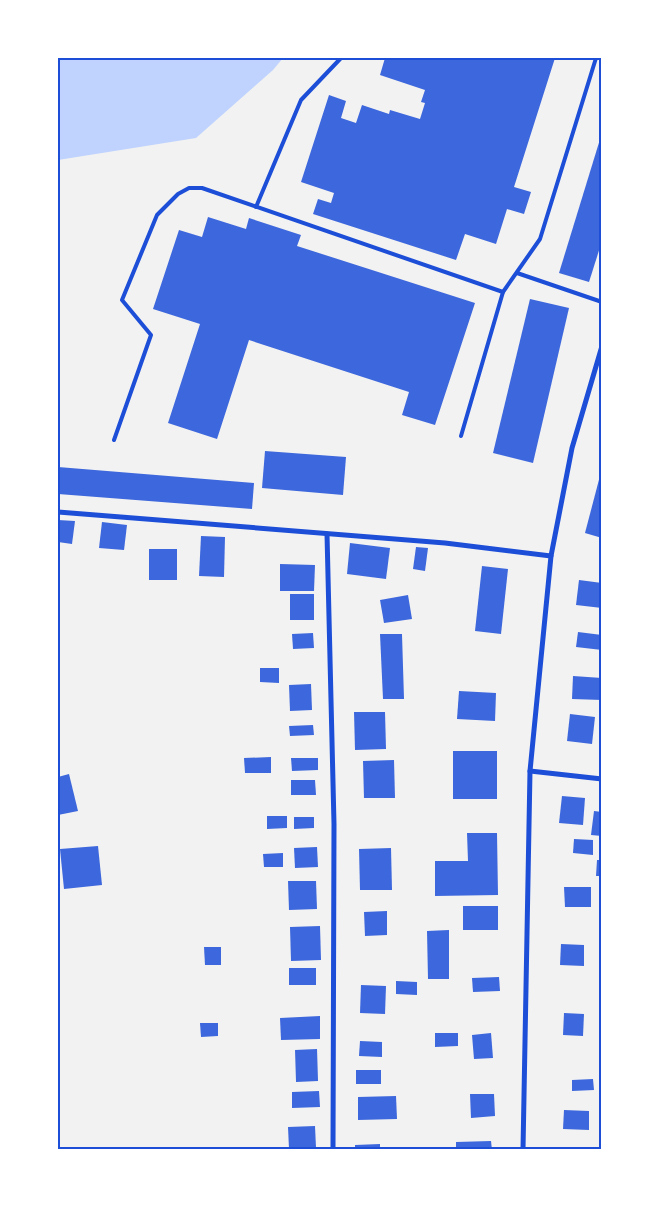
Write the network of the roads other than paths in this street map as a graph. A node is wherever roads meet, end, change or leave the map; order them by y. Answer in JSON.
{"nodes":[{"id":1,"x":341,"y":58,"type":"edge"},
{"id":2,"x":596,"y":58,"type":"edge"},
{"id":3,"x":256,"y":207,"type":"junction"},
{"id":4,"x":517,"y":273,"type":"junction"},
{"id":5,"x":503,"y":292,"type":"junction"},
{"id":6,"x":602,"y":302,"type":"edge"},
{"id":7,"x":602,"y":346,"type":"edge"},
{"id":8,"x":461,"y":436,"type":"dead end"},
{"id":9,"x":114,"y":440,"type":"dead end"},
{"id":10,"x":58,"y":512,"type":"edge"},
{"id":11,"x":327,"y":534,"type":"junction"},
{"id":12,"x":551,"y":556,"type":"junction"},
{"id":13,"x":530,"y":771,"type":"junction"},
{"id":14,"x":602,"y":779,"type":"edge"},
{"id":15,"x":333,"y":1150,"type":"edge"},
{"id":16,"x":523,"y":1150,"type":"edge"}],
"edges":[{"from":1,"to":3,"type":"lane"},
{"from":2,"to":4,"type":"lane"},
{"from":3,"to":5,"type":"lane"},
{"from":3,"to":9,"type":"lane"},
{"from":4,"to":5,"type":"lane"},
{"from":4,"to":6,"type":"lane"},
{"from":5,"to":8,"type":"lane"},
{"from":7,"to":12,"type":"street"},
{"from":10,"to":11,"type":"street"},
{"from":11,"to":12,"type":"street"},
{"from":11,"to":15,"type":"street"},
{"from":12,"to":13,"type":"street"},
{"from":13,"to":14,"type":"street"},
{"from":13,"to":16,"type":"street"}]}
